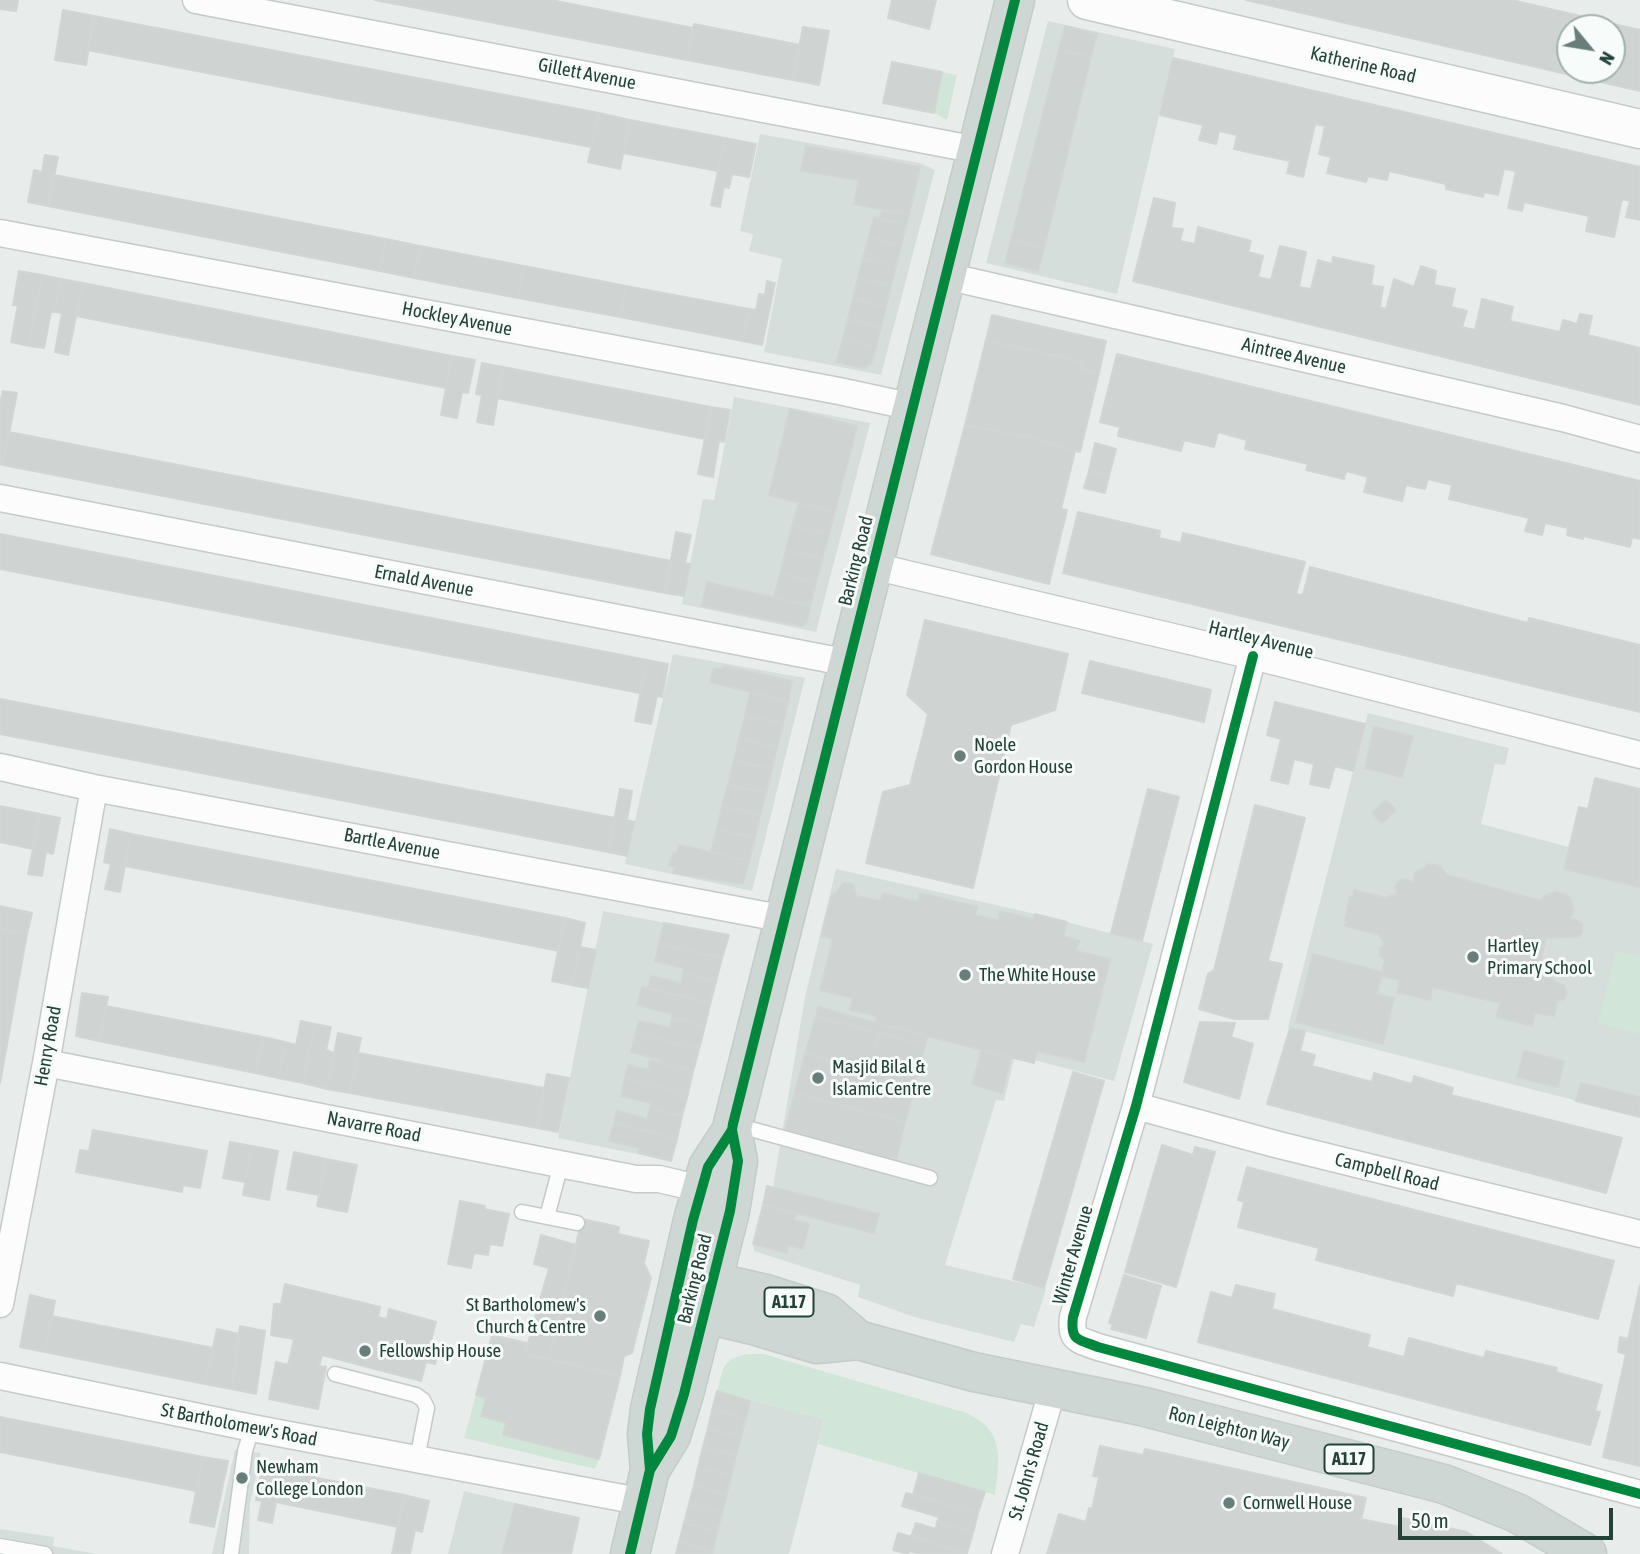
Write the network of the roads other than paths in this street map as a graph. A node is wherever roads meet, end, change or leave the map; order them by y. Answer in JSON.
{"nodes":[{"id":1,"x":196,"y":0,"type":"edge"},
{"id":2,"x":1016,"y":0,"type":"edge"},
{"id":3,"x":1087,"y":0,"type":"edge"},
{"id":4,"x":1640,"y":129,"type":"edge"},
{"id":5,"x":978,"y":150,"type":"junction"},
{"id":6,"x":0,"y":233,"type":"edge"},
{"id":7,"x":946,"y":276,"type":"junction"},
{"id":8,"x":913,"y":407,"type":"junction"},
{"id":9,"x":1640,"y":439,"type":"edge"},
{"id":10,"x":0,"y":498,"type":"edge"},
{"id":11,"x":873,"y":566,"type":"junction"},
{"id":12,"x":1253,"y":656,"type":"junction"},
{"id":13,"x":849,"y":663,"type":"junction"},
{"id":14,"x":1640,"y":755,"type":"edge"},
{"id":15,"x":0,"y":768,"type":"edge"},
{"id":16,"x":93,"y":788,"type":"junction"},
{"id":17,"x":785,"y":919,"type":"junction"},
{"id":18,"x":46,"y":1063,"type":"junction"},
{"id":19,"x":1136,"y":1106,"type":"junction"},
{"id":20,"x":732,"y":1127,"type":"junction"},
{"id":21,"x":561,"y":1164,"type":"junction"},
{"id":22,"x":930,"y":1178,"type":"dead end"},
{"id":23,"x":702,"y":1189,"type":"junction"},
{"id":24,"x":522,"y":1212,"type":"dead end"},
{"id":25,"x":547,"y":1217,"type":"junction"},
{"id":26,"x":577,"y":1223,"type":"dead end"},
{"id":27,"x":1640,"y":1234,"type":"edge"},
{"id":28,"x":693,"y":1294,"type":"junction"},
{"id":29,"x":0,"y":1304,"type":"edge"},
{"id":30,"x":335,"y":1374,"type":"dead end"},
{"id":31,"x":0,"y":1376,"type":"edge"},
{"id":32,"x":1053,"y":1388,"type":"junction"},
{"id":33,"x":251,"y":1428,"type":"junction"},
{"id":34,"x":416,"y":1459,"type":"junction"},
{"id":35,"x":647,"y":1486,"type":"junction"},
{"id":36,"x":1640,"y":1494,"type":"edge"},
{"id":37,"x":0,"y":1546,"type":"edge"},
{"id":38,"x":45,"y":1554,"type":"edge"},
{"id":39,"x":231,"y":1554,"type":"edge"},
{"id":40,"x":630,"y":1554,"type":"edge"},
{"id":41,"x":1005,"y":1554,"type":"edge"},
{"id":42,"x":1587,"y":1554,"type":"edge"}],
"edges":[{"from":1,"to":5,"type":"street","name":"Gillett Avenue"},
{"from":2,"to":5,"type":"main road","name":"Barking Road"},
{"from":3,"to":4,"type":"main road","name":"Katherine Road"},
{"from":5,"to":7,"type":"main road","name":"Barking Road"},
{"from":6,"to":8,"type":"street","name":"Hockley Avenue"},
{"from":7,"to":8,"type":"main road","name":"Barking Road"},
{"from":7,"to":9,"type":"street","name":"Aintree Avenue"},
{"from":8,"to":11,"type":"main road","name":"Barking Road"},
{"from":10,"to":13,"type":"street","name":"Ernald Avenue"},
{"from":11,"to":12,"type":"street","name":"Hartley Avenue"},
{"from":11,"to":13,"type":"main road","name":"Barking Road"},
{"from":12,"to":14,"type":"street","name":"Hartley Avenue"},
{"from":12,"to":19,"type":"street","name":"Winter Avenue"},
{"from":13,"to":17,"type":"main road","name":"Barking Road"},
{"from":15,"to":16,"type":"street","name":"Bartle Avenue"},
{"from":16,"to":17,"type":"street","name":"Bartle Avenue"},
{"from":16,"to":18,"type":"street","name":"Henry Road"},
{"from":17,"to":20,"type":"main road","name":"Barking Road"},
{"from":18,"to":21,"type":"street","name":"Navarre Road"},
{"from":18,"to":29,"type":"street","name":"Henry Road"},
{"from":19,"to":27,"type":"street","name":"Campbell Road"},
{"from":19,"to":36,"type":"street","name":"Winter Avenue"},
{"from":20,"to":22,"type":"lane"},
{"from":20,"to":23,"type":"main road","name":"Barking Road"},
{"from":20,"to":28,"type":"main road","name":"Barking Road"},
{"from":21,"to":23,"type":"street","name":"Navarre Road"},
{"from":21,"to":25,"type":"lane"},
{"from":23,"to":28,"type":"main road","name":"Barking Road"},
{"from":24,"to":25,"type":"lane"},
{"from":25,"to":26,"type":"lane"},
{"from":28,"to":32,"type":"main road","name":"Ron Leighton Way","number":"A117"},
{"from":28,"to":35,"type":"main road","name":"Barking Road"},
{"from":30,"to":34,"type":"lane"},
{"from":31,"to":33,"type":"street","name":"St Bartholomew's Road"},
{"from":32,"to":41,"type":"street","name":"St. John's Road"},
{"from":32,"to":42,"type":"main road","name":"Ron Leighton Way","number":"A117"},
{"from":33,"to":34,"type":"street","name":"St Bartholomew's Road"},
{"from":33,"to":39,"type":"lane"},
{"from":34,"to":35,"type":"street","name":"St Bartholomew's Road"},
{"from":35,"to":40,"type":"main road","name":"Barking Road"},
{"from":37,"to":38,"type":"lane"}]}
